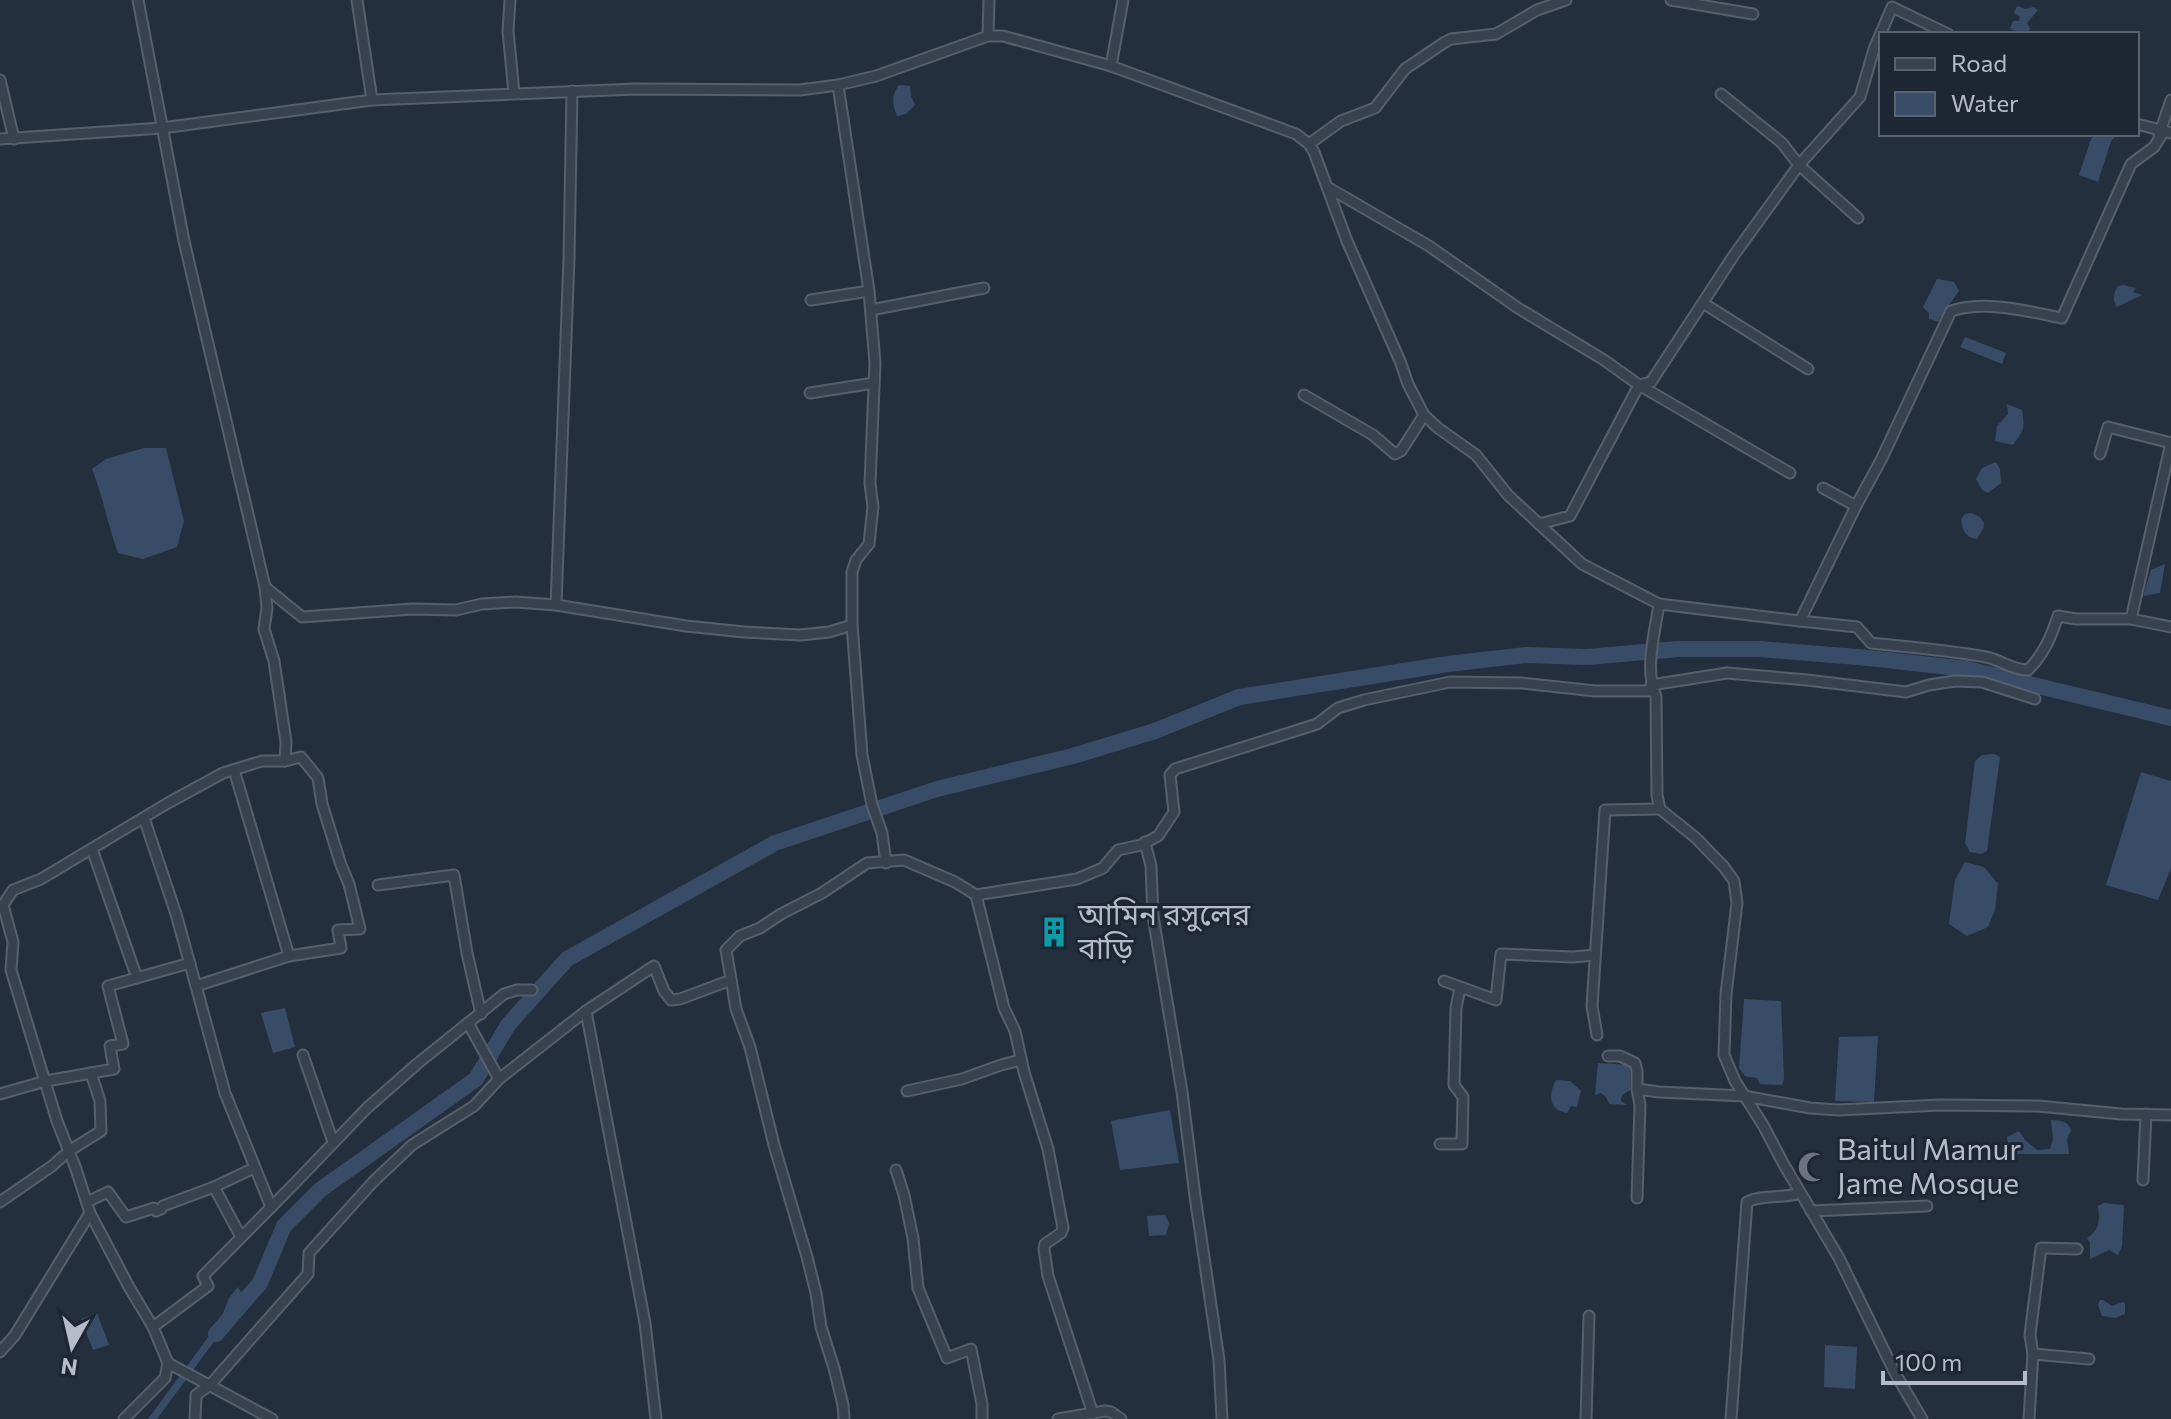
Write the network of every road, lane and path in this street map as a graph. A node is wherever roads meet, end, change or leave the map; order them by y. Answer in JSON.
{"nodes":[{"id":1,"x":138,"y":0,"type":"edge"},
{"id":2,"x":357,"y":0,"type":"edge"},
{"id":3,"x":510,"y":0,"type":"edge"},
{"id":4,"x":989,"y":0,"type":"edge"},
{"id":5,"x":1123,"y":0,"type":"edge"},
{"id":6,"x":1566,"y":0,"type":"edge"},
{"id":7,"x":1671,"y":0,"type":"edge"},
{"id":8,"x":1753,"y":14,"type":"dead end"},
{"id":9,"x":1881,"y":32,"type":"edge"},
{"id":10,"x":1944,"y":32,"type":"edge"},
{"id":11,"x":988,"y":36,"type":"junction"},
{"id":12,"x":1879,"y":37,"type":"edge"},
{"id":13,"x":1111,"y":66,"type":"junction"},
{"id":14,"x":0,"y":80,"type":"edge"},
{"id":15,"x":838,"y":85,"type":"junction"},
{"id":16,"x":572,"y":91,"type":"junction"},
{"id":17,"x":514,"y":93,"type":"junction"},
{"id":18,"x":1721,"y":94,"type":"dead end"},
{"id":19,"x":372,"y":100,"type":"junction"},
{"id":20,"x":2171,"y":100,"type":"edge"},
{"id":21,"x":2139,"y":124,"type":"edge"},
{"id":22,"x":162,"y":128,"type":"junction"},
{"id":23,"x":2165,"y":131,"type":"edge"},
{"id":24,"x":0,"y":139,"type":"edge"},
{"id":25,"x":14,"y":139,"type":"junction"},
{"id":26,"x":1309,"y":144,"type":"junction"},
{"id":27,"x":1799,"y":165,"type":"junction"},
{"id":28,"x":1329,"y":188,"type":"junction"},
{"id":29,"x":1858,"y":218,"type":"dead end"},
{"id":30,"x":984,"y":288,"type":"dead end"},
{"id":31,"x":869,"y":291,"type":"junction"},
{"id":32,"x":811,"y":300,"type":"dead end"},
{"id":33,"x":1703,"y":303,"type":"junction"},
{"id":34,"x":871,"y":310,"type":"junction"},
{"id":35,"x":1808,"y":369,"type":"dead end"},
{"id":36,"x":874,"y":383,"type":"junction"},
{"id":37,"x":1639,"y":385,"type":"junction"},
{"id":38,"x":810,"y":393,"type":"dead end"},
{"id":39,"x":1304,"y":395,"type":"dead end"},
{"id":40,"x":1424,"y":415,"type":"junction"},
{"id":41,"x":2171,"y":443,"type":"edge"},
{"id":42,"x":2100,"y":454,"type":"dead end"},
{"id":43,"x":1790,"y":473,"type":"dead end"},
{"id":44,"x":1823,"y":488,"type":"dead end"},
{"id":45,"x":1856,"y":506,"type":"junction"},
{"id":46,"x":1539,"y":524,"type":"junction"},
{"id":47,"x":265,"y":587,"type":"junction"},
{"id":48,"x":1659,"y":604,"type":"junction"},
{"id":49,"x":556,"y":605,"type":"junction"},
{"id":50,"x":2131,"y":619,"type":"junction"},
{"id":51,"x":1800,"y":621,"type":"junction"},
{"id":52,"x":852,"y":625,"type":"junction"},
{"id":53,"x":2171,"y":627,"type":"edge"},
{"id":54,"x":1651,"y":685,"type":"junction"},
{"id":55,"x":2035,"y":699,"type":"dead end"},
{"id":56,"x":285,"y":761,"type":"junction"},
{"id":57,"x":234,"y":770,"type":"junction"},
{"id":58,"x":1660,"y":809,"type":"junction"},
{"id":59,"x":144,"y":818,"type":"junction"},
{"id":60,"x":1145,"y":842,"type":"junction"},
{"id":61,"x":92,"y":849,"type":"junction"},
{"id":62,"x":886,"y":863,"type":"junction"},
{"id":63,"x":378,"y":885,"type":"dead end"},
{"id":64,"x":976,"y":895,"type":"junction"},
{"id":65,"x":1,"y":904,"type":"edge"},
{"id":66,"x":1595,"y":955,"type":"junction"},
{"id":67,"x":289,"y":956,"type":"junction"},
{"id":68,"x":190,"y":963,"type":"junction"},
{"id":69,"x":137,"y":978,"type":"junction"},
{"id":70,"x":731,"y":980,"type":"junction"},
{"id":71,"x":1444,"y":981,"type":"dead end"},
{"id":72,"x":196,"y":986,"type":"junction"},
{"id":73,"x":1460,"y":988,"type":"junction"},
{"id":74,"x":532,"y":990,"type":"dead end"},
{"id":75,"x":586,"y":1011,"type":"junction"},
{"id":76,"x":481,"y":1014,"type":"junction"},
{"id":77,"x":468,"y":1023,"type":"junction"},
{"id":78,"x":1597,"y":1035,"type":"dead end"},
{"id":79,"x":303,"y":1055,"type":"dead end"},
{"id":80,"x":1608,"y":1056,"type":"dead end"},
{"id":81,"x":1021,"y":1060,"type":"junction"},
{"id":82,"x":91,"y":1073,"type":"junction"},
{"id":83,"x":499,"y":1079,"type":"junction"},
{"id":84,"x":46,"y":1081,"type":"junction"},
{"id":85,"x":1637,"y":1089,"type":"junction"},
{"id":86,"x":907,"y":1091,"type":"dead end"},
{"id":87,"x":0,"y":1094,"type":"edge"},
{"id":88,"x":1744,"y":1096,"type":"junction"},
{"id":89,"x":2146,"y":1114,"type":"junction"},
{"id":90,"x":2171,"y":1115,"type":"edge"},
{"id":91,"x":333,"y":1142,"type":"junction"},
{"id":92,"x":1440,"y":1144,"type":"dead end"},
{"id":93,"x":69,"y":1151,"type":"junction"},
{"id":94,"x":254,"y":1168,"type":"junction"},
{"id":95,"x":896,"y":1170,"type":"dead end"},
{"id":96,"x":2143,"y":1180,"type":"dead end"},
{"id":97,"x":214,"y":1187,"type":"junction"},
{"id":98,"x":1800,"y":1193,"type":"junction"},
{"id":99,"x":1637,"y":1198,"type":"dead end"},
{"id":100,"x":0,"y":1202,"type":"edge"},
{"id":101,"x":87,"y":1202,"type":"junction"},
{"id":102,"x":1927,"y":1206,"type":"dead end"},
{"id":103,"x":271,"y":1207,"type":"junction"},
{"id":104,"x":1811,"y":1211,"type":"junction"},
{"id":105,"x":90,"y":1213,"type":"junction"},
{"id":106,"x":241,"y":1237,"type":"junction"},
{"id":107,"x":2077,"y":1249,"type":"dead end"},
{"id":108,"x":1589,"y":1316,"type":"dead end"},
{"id":109,"x":153,"y":1327,"type":"junction"},
{"id":110,"x":0,"y":1352,"type":"edge"},
{"id":111,"x":2033,"y":1354,"type":"junction"},
{"id":112,"x":2089,"y":1359,"type":"dead end"},
{"id":113,"x":168,"y":1363,"type":"junction"},
{"id":114,"x":210,"y":1385,"type":"junction"},
{"id":115,"x":1093,"y":1414,"type":"junction"},
{"id":116,"x":124,"y":1419,"type":"edge"},
{"id":117,"x":195,"y":1419,"type":"edge"},
{"id":118,"x":272,"y":1419,"type":"edge"},
{"id":119,"x":656,"y":1419,"type":"edge"},
{"id":120,"x":844,"y":1419,"type":"edge"},
{"id":121,"x":982,"y":1419,"type":"edge"},
{"id":122,"x":1058,"y":1419,"type":"edge"},
{"id":123,"x":1121,"y":1419,"type":"edge"},
{"id":124,"x":1222,"y":1419,"type":"edge"},
{"id":125,"x":1586,"y":1419,"type":"edge"},
{"id":126,"x":1731,"y":1419,"type":"edge"},
{"id":127,"x":1922,"y":1419,"type":"edge"},
{"id":128,"x":2029,"y":1419,"type":"edge"}],
"edges":[{"from":1,"to":22,"type":"street"},
{"from":2,"to":19,"type":"street"},
{"from":3,"to":17,"type":"street"},
{"from":4,"to":11,"type":"street"},
{"from":5,"to":13,"type":"street"},
{"from":6,"to":26,"type":"street"},
{"from":7,"to":8,"type":"street"},
{"from":9,"to":10,"type":"street"},
{"from":11,"to":13,"type":"street"},
{"from":11,"to":15,"type":"street"},
{"from":12,"to":27,"type":"street"},
{"from":13,"to":26,"type":"street"},
{"from":14,"to":25,"type":"street"},
{"from":15,"to":16,"type":"street"},
{"from":15,"to":31,"type":"street"},
{"from":16,"to":17,"type":"street"},
{"from":16,"to":49,"type":"street"},
{"from":17,"to":19,"type":"street"},
{"from":18,"to":27,"type":"street"},
{"from":19,"to":22,"type":"street"},
{"from":20,"to":23,"type":"street"},
{"from":21,"to":23,"type":"street"},
{"from":22,"to":25,"type":"street"},
{"from":22,"to":47,"type":"street"},
{"from":23,"to":45,"type":"street"},
{"from":24,"to":25,"type":"street"},
{"from":26,"to":28,"type":"street"},
{"from":27,"to":29,"type":"street"},
{"from":27,"to":33,"type":"street"},
{"from":28,"to":37,"type":"street"},
{"from":28,"to":40,"type":"street"},
{"from":30,"to":34,"type":"street"},
{"from":31,"to":32,"type":"street"},
{"from":31,"to":34,"type":"street"},
{"from":33,"to":35,"type":"street"},
{"from":33,"to":37,"type":"street"},
{"from":34,"to":36,"type":"street"},
{"from":36,"to":38,"type":"street"},
{"from":36,"to":52,"type":"street"},
{"from":37,"to":43,"type":"street"},
{"from":37,"to":46,"type":"street"},
{"from":39,"to":40,"type":"street"},
{"from":40,"to":46,"type":"street"},
{"from":41,"to":42,"type":"street"},
{"from":41,"to":50,"type":"street"},
{"from":44,"to":45,"type":"street"},
{"from":45,"to":51,"type":"street"},
{"from":46,"to":48,"type":"street"},
{"from":47,"to":49,"type":"street"},
{"from":47,"to":56,"type":"street"},
{"from":48,"to":51,"type":"street"},
{"from":48,"to":54,"type":"street"},
{"from":49,"to":52,"type":"street"},
{"from":50,"to":51,"type":"street"},
{"from":50,"to":53,"type":"street"},
{"from":52,"to":62,"type":"street"},
{"from":54,"to":55,"type":"street"},
{"from":54,"to":58,"type":"street"},
{"from":54,"to":60,"type":"street"},
{"from":56,"to":57,"type":"street"},
{"from":56,"to":67,"type":"street"},
{"from":57,"to":59,"type":"street"},
{"from":57,"to":67,"type":"street"},
{"from":58,"to":66,"type":"street"},
{"from":58,"to":88,"type":"street"},
{"from":59,"to":61,"type":"street"},
{"from":59,"to":68,"type":"street"},
{"from":60,"to":64,"type":"street"},
{"from":60,"to":124,"type":"street"},
{"from":61,"to":65,"type":"street"},
{"from":61,"to":69,"type":"street"},
{"from":62,"to":64,"type":"street"},
{"from":62,"to":70,"type":"street"},
{"from":63,"to":76,"type":"street"},
{"from":64,"to":81,"type":"street"},
{"from":65,"to":84,"type":"street"},
{"from":66,"to":73,"type":"street"},
{"from":66,"to":78,"type":"street"},
{"from":67,"to":72,"type":"street"},
{"from":68,"to":69,"type":"street"},
{"from":68,"to":72,"type":"street"},
{"from":69,"to":82,"type":"street"},
{"from":70,"to":75,"type":"street"},
{"from":70,"to":120,"type":"street"},
{"from":71,"to":73,"type":"street"},
{"from":72,"to":94,"type":"street"},
{"from":73,"to":92,"type":"street"},
{"from":74,"to":76,"type":"street"},
{"from":75,"to":83,"type":"street"},
{"from":75,"to":119,"type":"street"},
{"from":76,"to":77,"type":"street"},
{"from":77,"to":83,"type":"street"},
{"from":77,"to":91,"type":"street"},
{"from":79,"to":91,"type":"street"},
{"from":80,"to":85,"type":"street"},
{"from":81,"to":86,"type":"street"},
{"from":81,"to":115,"type":"street"},
{"from":82,"to":84,"type":"street"},
{"from":82,"to":93,"type":"street"},
{"from":83,"to":114,"type":"street"},
{"from":84,"to":87,"type":"street"},
{"from":84,"to":93,"type":"street"},
{"from":85,"to":88,"type":"street"},
{"from":85,"to":99,"type":"street"},
{"from":88,"to":89,"type":"street"},
{"from":88,"to":98,"type":"street"},
{"from":89,"to":90,"type":"street"},
{"from":89,"to":96,"type":"street"},
{"from":91,"to":103,"type":"street"},
{"from":93,"to":100,"type":"street"},
{"from":93,"to":101,"type":"street"},
{"from":94,"to":97,"type":"street"},
{"from":94,"to":103,"type":"street"},
{"from":95,"to":121,"type":"street"},
{"from":97,"to":101,"type":"street"},
{"from":97,"to":106,"type":"street"},
{"from":98,"to":104,"type":"street"},
{"from":98,"to":126,"type":"street"},
{"from":101,"to":105,"type":"street"},
{"from":102,"to":104,"type":"street"},
{"from":103,"to":106,"type":"street"},
{"from":104,"to":127,"type":"street"},
{"from":105,"to":109,"type":"street"},
{"from":105,"to":110,"type":"street"},
{"from":106,"to":109,"type":"street"},
{"from":107,"to":111,"type":"street"},
{"from":108,"to":125,"type":"street"},
{"from":109,"to":113,"type":"street"},
{"from":111,"to":112,"type":"street"},
{"from":111,"to":128,"type":"street"},
{"from":113,"to":114,"type":"street"},
{"from":113,"to":116,"type":"street"},
{"from":114,"to":117,"type":"street"},
{"from":114,"to":118,"type":"street"},
{"from":115,"to":122,"type":"street"},
{"from":115,"to":123,"type":"street"}]}
